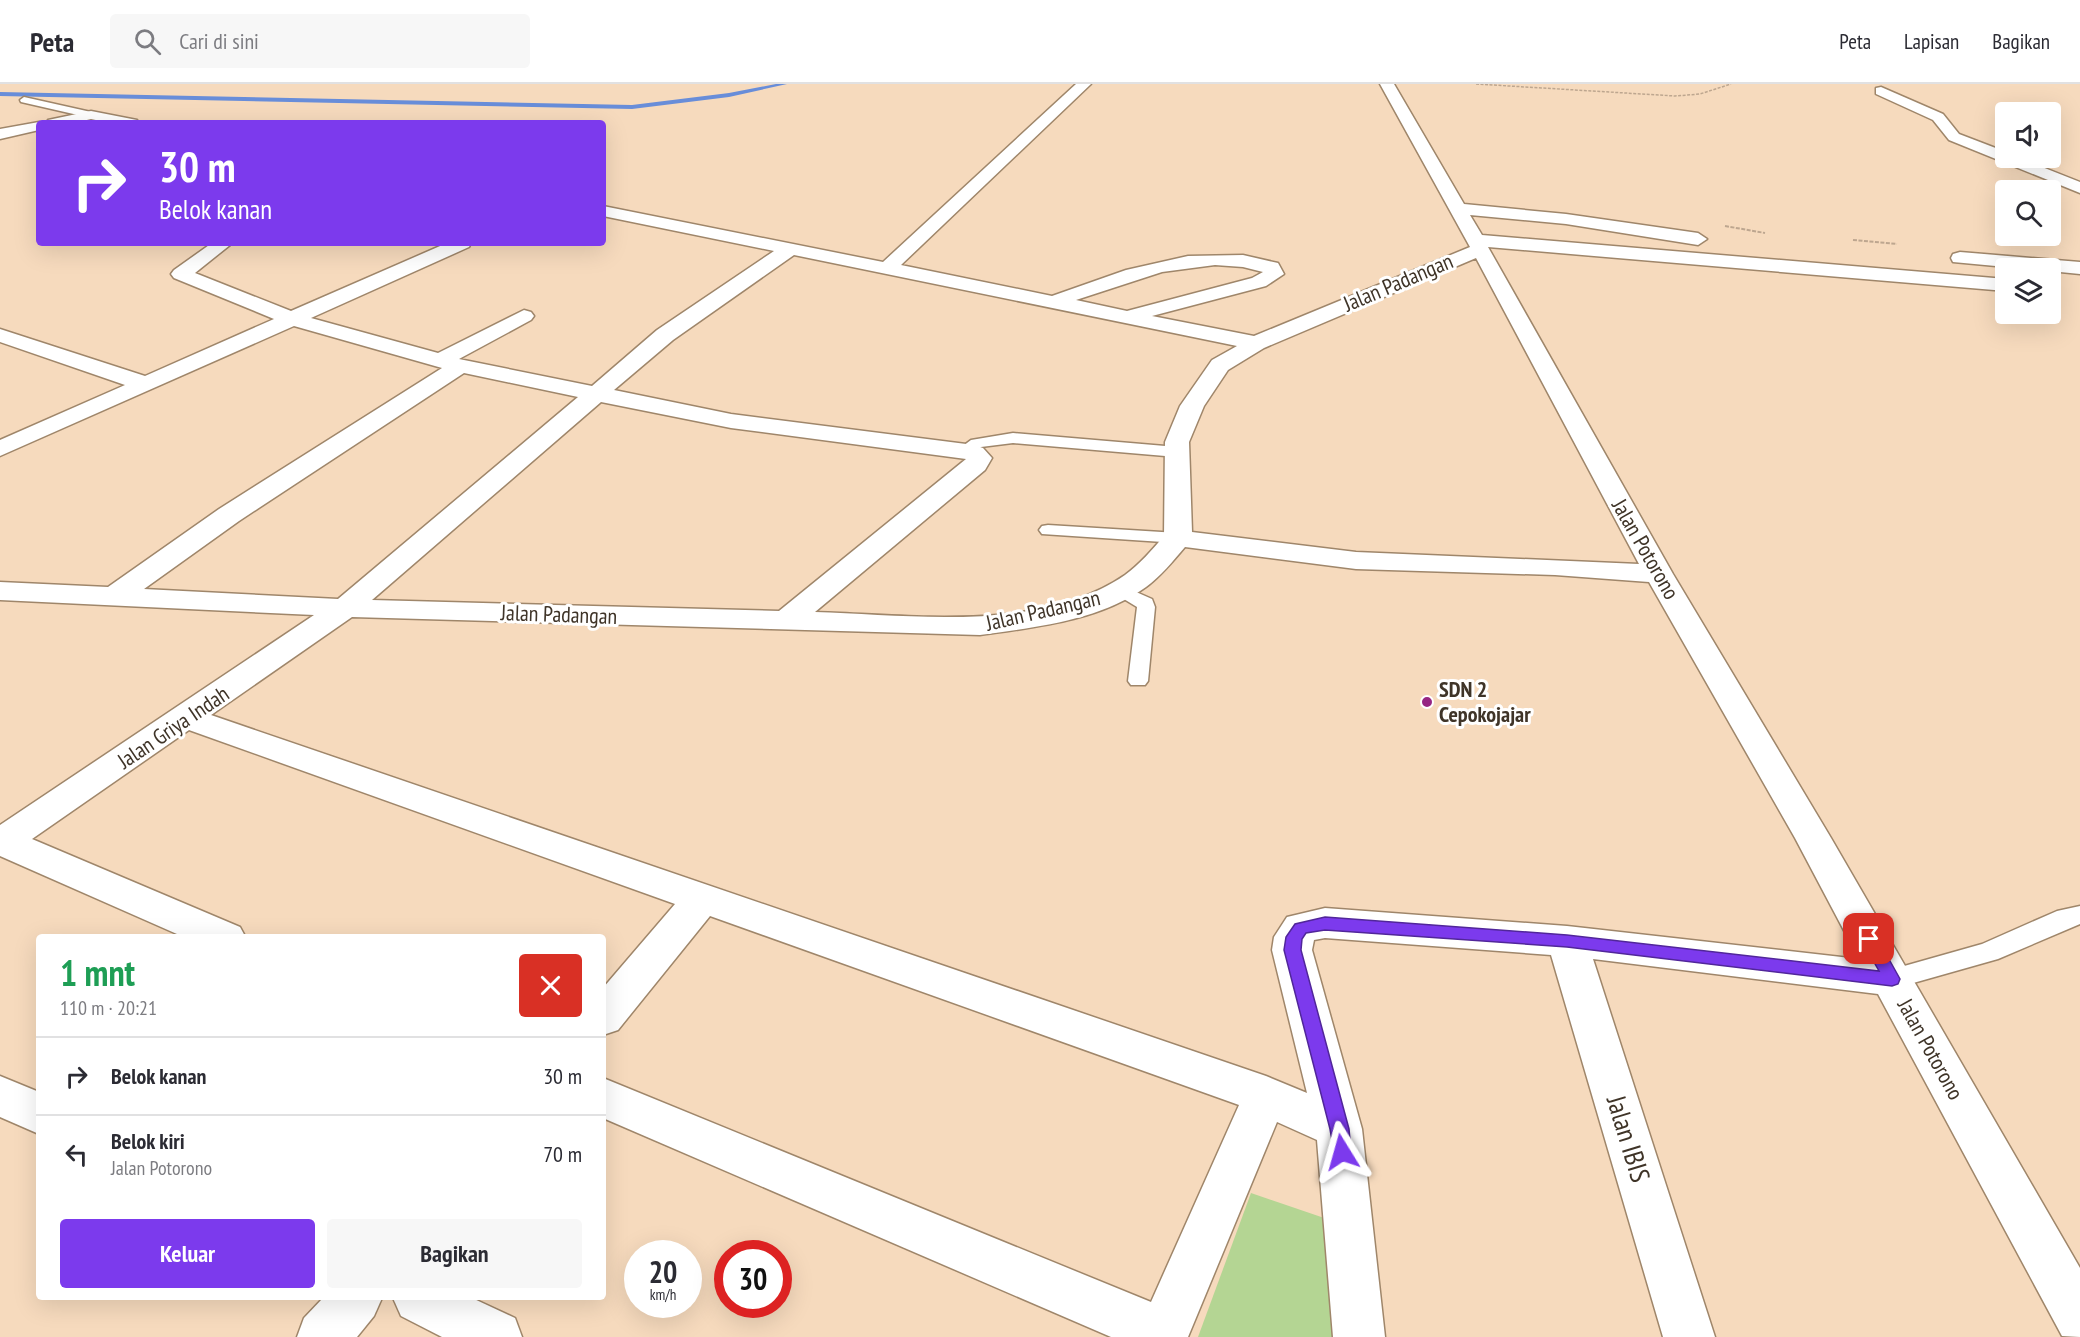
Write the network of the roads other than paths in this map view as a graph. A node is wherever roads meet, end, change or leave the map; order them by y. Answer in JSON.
{"nodes":[{"id":1,"x":1084,"y":84,"type":"edge"},
{"id":2,"x":1387,"y":84,"type":"edge"},
{"id":3,"x":1881,"y":90,"type":"dead end"},
{"id":4,"x":24,"y":100,"type":"dead end"},
{"id":5,"x":91,"y":115,"type":"junction"},
{"id":6,"x":67,"y":120,"type":"edge"},
{"id":7,"x":117,"y":120,"type":"edge"},
{"id":8,"x":36,"y":127,"type":"edge"},
{"id":9,"x":0,"y":134,"type":"edge"},
{"id":10,"x":2080,"y":188,"type":"edge"},
{"id":11,"x":1458,"y":209,"type":"junction"},
{"id":12,"x":606,"y":212,"type":"edge"},
{"id":13,"x":1478,"y":244,"type":"junction"},
{"id":14,"x":220,"y":246,"type":"edge"},
{"id":15,"x":455,"y":246,"type":"edge"},
{"id":16,"x":790,"y":249,"type":"junction"},
{"id":17,"x":1960,"y":258,"type":"road end"},
{"id":18,"x":1723,"y":260,"type":"junction"},
{"id":19,"x":888,"y":267,"type":"junction"},
{"id":20,"x":2080,"y":268,"type":"edge"},
{"id":21,"x":1995,"y":284,"type":"edge"},
{"id":22,"x":1053,"y":302,"type":"junction"},
{"id":23,"x":524,"y":316,"type":"dead end"},
{"id":24,"x":1127,"y":316,"type":"junction"},
{"id":25,"x":290,"y":318,"type":"junction"},
{"id":26,"x":0,"y":335,"type":"edge"},
{"id":27,"x":1256,"y":343,"type":"junction"},
{"id":28,"x":450,"y":364,"type":"junction"},
{"id":29,"x":143,"y":383,"type":"junction"},
{"id":30,"x":595,"y":393,"type":"junction"},
{"id":31,"x":0,"y":449,"type":"edge"},
{"id":32,"x":963,"y":452,"type":"junction"},
{"id":33,"x":1177,"y":452,"type":"junction"},
{"id":34,"x":1048,"y":530,"type":"dead end"},
{"id":35,"x":1179,"y":538,"type":"junction"},
{"id":36,"x":1659,"y":574,"type":"junction"},
{"id":37,"x":1118,"y":590,"type":"junction"},
{"id":38,"x":0,"y":591,"type":"edge"},
{"id":39,"x":114,"y":597,"type":"junction"},
{"id":40,"x":345,"y":608,"type":"junction"},
{"id":41,"x":786,"y":621,"type":"junction"},
{"id":42,"x":1138,"y":681,"type":"dead end"},
{"id":43,"x":187,"y":718,"type":"junction"},
{"id":44,"x":1,"y":842,"type":"edge"},
{"id":45,"x":702,"y":897,"type":"junction"},
{"id":46,"x":2080,"y":915,"type":"edge"},
{"id":47,"x":217,"y":934,"type":"edge"},
{"id":48,"x":1567,"y":941,"type":"junction"},
{"id":49,"x":1892,"y":979,"type":"junction"},
{"id":50,"x":606,"y":1014,"type":"edge"},
{"id":51,"x":0,"y":1095,"type":"edge"},
{"id":52,"x":1266,"y":1095,"type":"junction"},
{"id":53,"x":606,"y":1098,"type":"edge"},
{"id":54,"x":36,"y":1113,"type":"edge"},
{"id":55,"x":1340,"y":1129,"type":"junction"},
{"id":56,"x":354,"y":1300,"type":"edge"},
{"id":57,"x":423,"y":1300,"type":"edge"},
{"id":58,"x":2080,"y":1318,"type":"edge"},
{"id":59,"x":1162,"y":1335,"type":"edge"},
{"id":60,"x":323,"y":1337,"type":"edge"},
{"id":61,"x":496,"y":1337,"type":"edge"},
{"id":62,"x":1359,"y":1337,"type":"edge"},
{"id":63,"x":1689,"y":1337,"type":"edge"}],
"edges":[{"from":1,"to":19,"type":"street"},
{"from":2,"to":11,"type":"street","name":"Jalan Potorono"},
{"from":3,"to":10,"type":"street"},
{"from":4,"to":5,"type":"lane"},
{"from":5,"to":6,"type":"street"},
{"from":5,"to":7,"type":"street"},
{"from":8,"to":9,"type":"street"},
{"from":11,"to":13,"type":"street","name":"Jalan Potorono"},
{"from":11,"to":18,"type":"street"},
{"from":12,"to":16,"type":"street"},
{"from":13,"to":18,"type":"street"},
{"from":13,"to":27,"type":"street","name":"Jalan Padangan"},
{"from":13,"to":36,"type":"street","name":"Jalan Potorono"},
{"from":14,"to":25,"type":"street"},
{"from":15,"to":25,"type":"street"},
{"from":16,"to":19,"type":"street"},
{"from":16,"to":30,"type":"street","name":"Jalan Griya Indah"},
{"from":17,"to":20,"type":"street"},
{"from":18,"to":21,"type":"street"},
{"from":19,"to":22,"type":"street"},
{"from":22,"to":24,"type":"street"},
{"from":22,"to":24,"type":"street"},
{"from":23,"to":28,"type":"street"},
{"from":24,"to":27,"type":"street"},
{"from":25,"to":28,"type":"street"},
{"from":25,"to":29,"type":"street"},
{"from":26,"to":29,"type":"street"},
{"from":27,"to":33,"type":"street","name":"Jalan Padangan"},
{"from":28,"to":30,"type":"street"},
{"from":28,"to":39,"type":"street"},
{"from":29,"to":31,"type":"street"},
{"from":30,"to":32,"type":"street"},
{"from":30,"to":40,"type":"street","name":"Jalan Griya Indah"},
{"from":32,"to":33,"type":"lane"},
{"from":32,"to":41,"type":"street"},
{"from":33,"to":35,"type":"street","name":"Jalan Padangan"},
{"from":34,"to":35,"type":"lane"},
{"from":35,"to":36,"type":"street"},
{"from":35,"to":37,"type":"street","name":"Jalan Padangan"},
{"from":36,"to":49,"type":"street","name":"Jalan Potorono"},
{"from":37,"to":41,"type":"street","name":"Jalan Padangan"},
{"from":37,"to":42,"type":"lane"},
{"from":38,"to":39,"type":"street","name":"Jalan Padangan"},
{"from":39,"to":40,"type":"street","name":"Jalan Padangan"},
{"from":40,"to":41,"type":"street","name":"Jalan Padangan"},
{"from":40,"to":43,"type":"street","name":"Jalan Griya Indah"},
{"from":43,"to":44,"type":"street","name":"Jalan Griya Indah"},
{"from":43,"to":45,"type":"street"},
{"from":44,"to":47,"type":"street"},
{"from":45,"to":50,"type":"street"},
{"from":45,"to":52,"type":"street"},
{"from":46,"to":49,"type":"lane"},
{"from":48,"to":49,"type":"street"},
{"from":48,"to":55,"type":"street"},
{"from":48,"to":63,"type":"street","name":"Jalan IBIS"},
{"from":49,"to":58,"type":"street","name":"Jalan Potorono"},
{"from":51,"to":54,"type":"street"},
{"from":52,"to":55,"type":"street"},
{"from":52,"to":59,"type":"street"},
{"from":53,"to":59,"type":"street"},
{"from":55,"to":62,"type":"street"},
{"from":56,"to":60,"type":"street"},
{"from":57,"to":61,"type":"street"}]}
